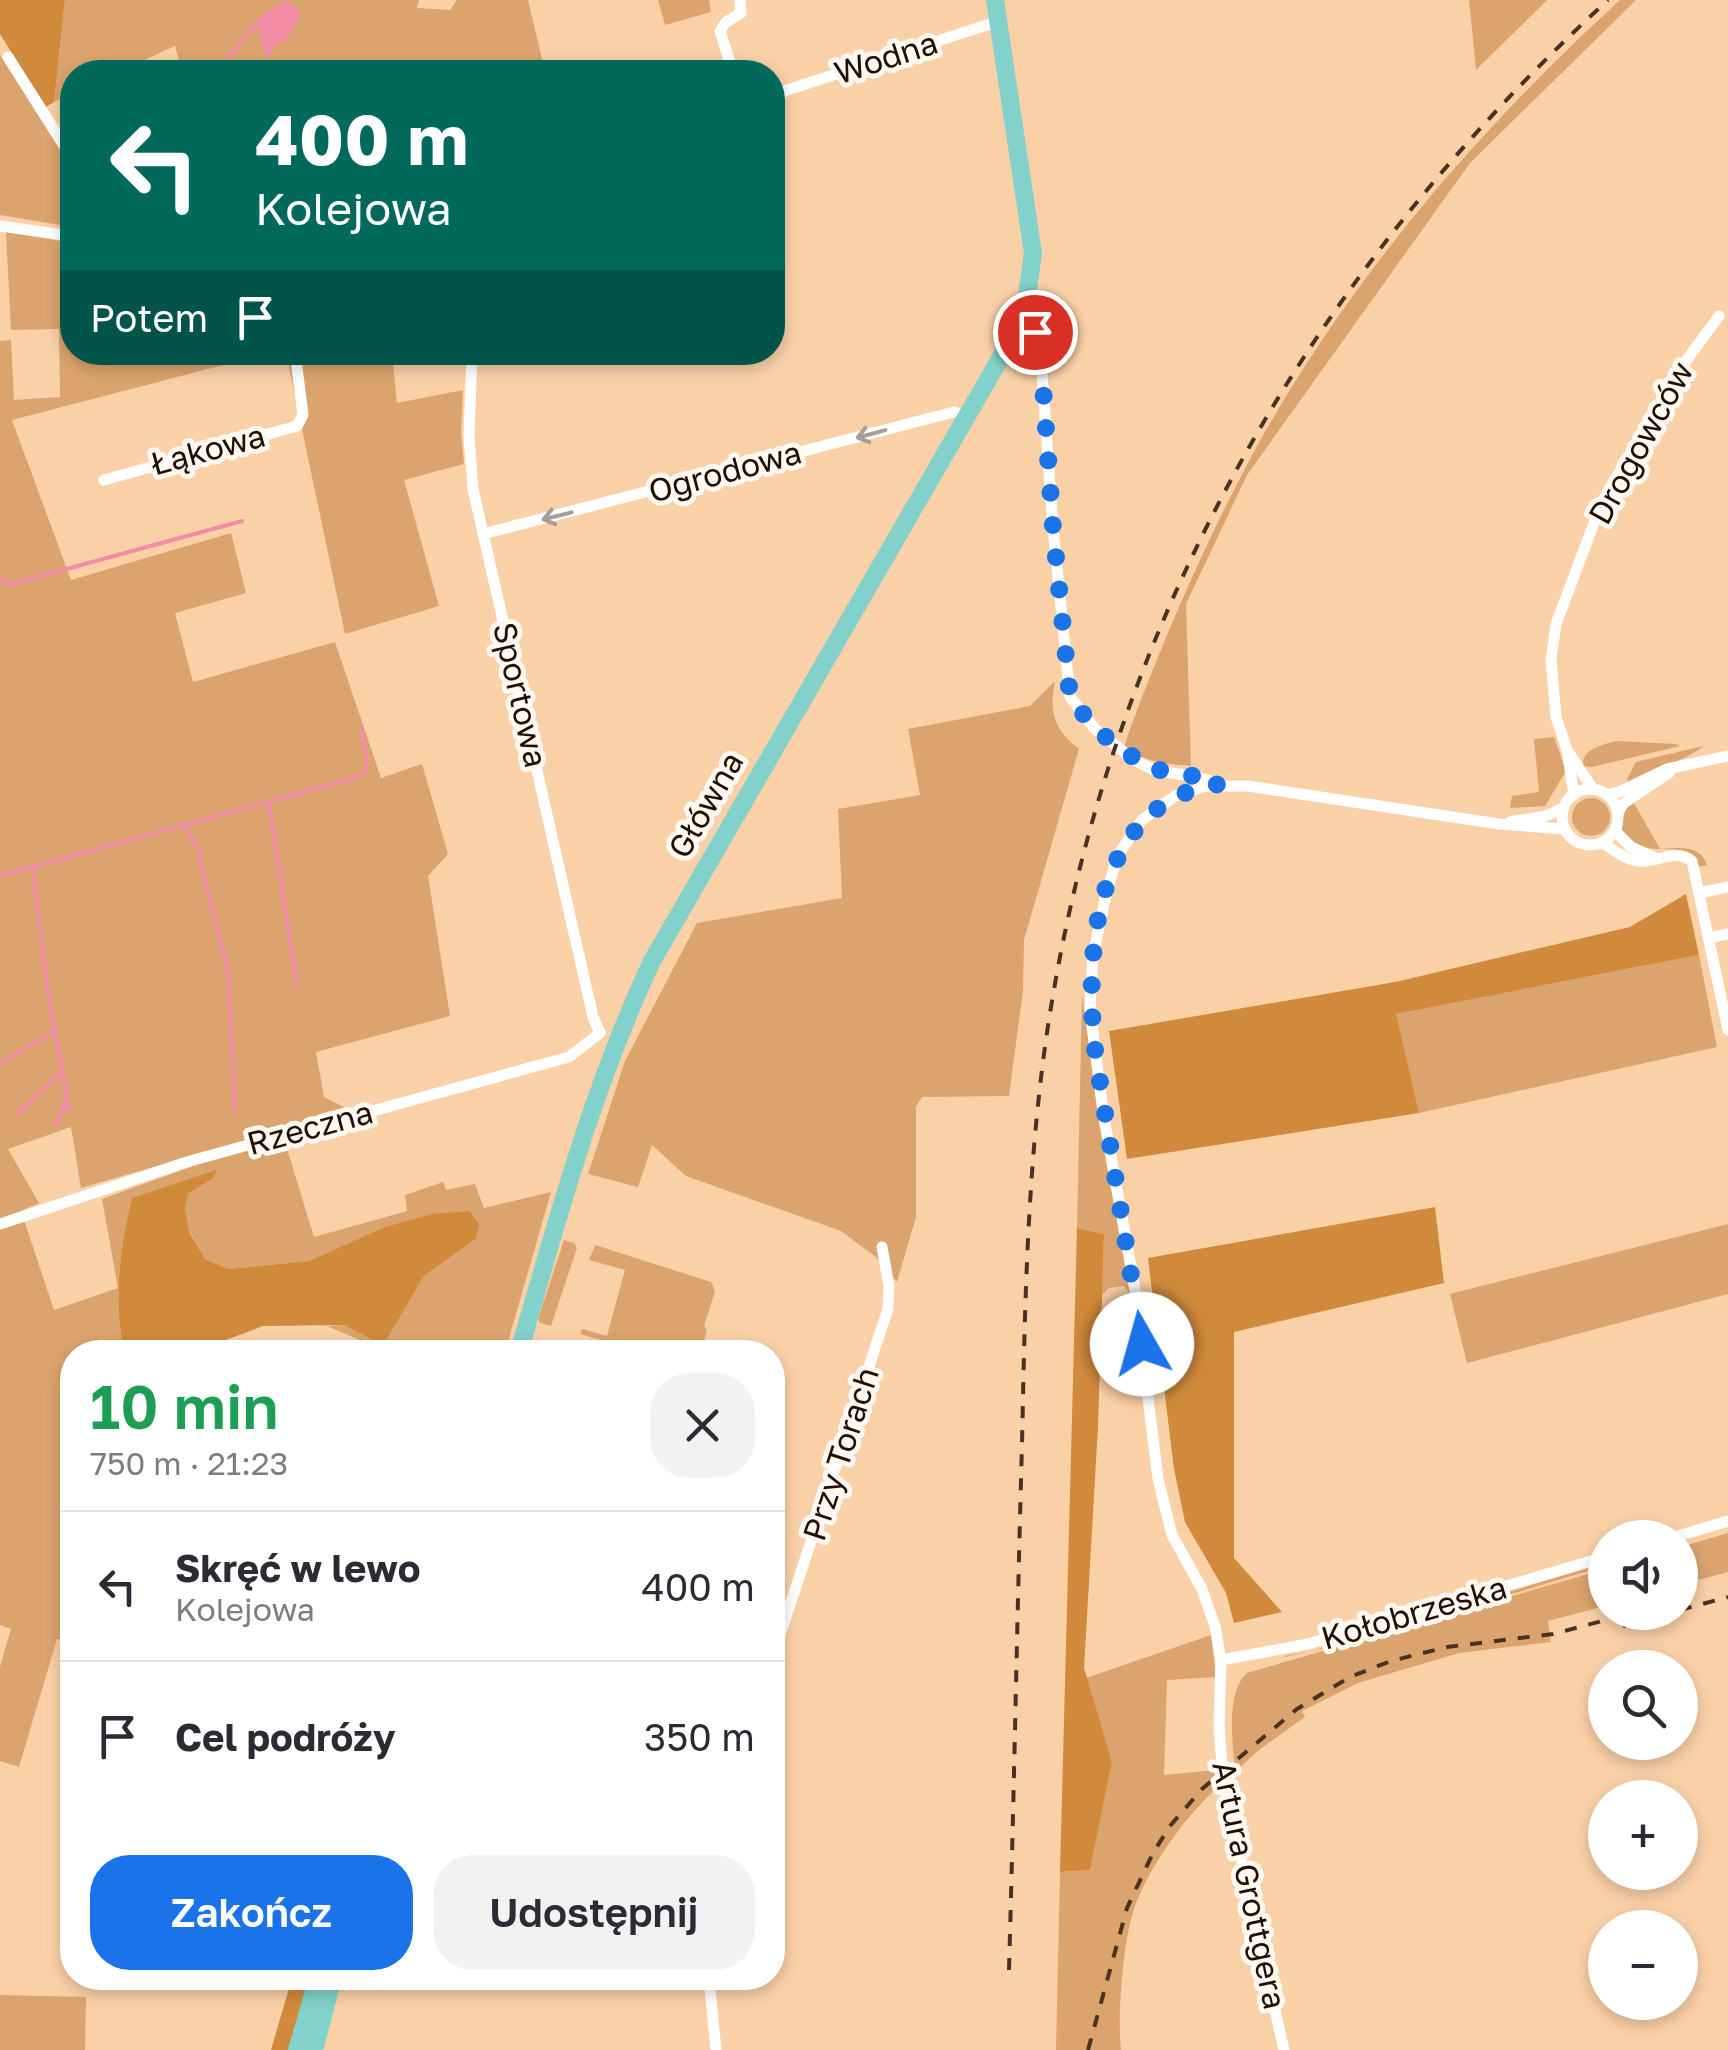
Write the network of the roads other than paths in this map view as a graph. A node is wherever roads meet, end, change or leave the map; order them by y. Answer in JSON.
{"nodes":[{"id":1,"x":740,"y":0,"type":"edge"},
{"id":2,"x":995,"y":0,"type":"edge"},
{"id":3,"x":999,"y":21,"type":"junction"},
{"id":4,"x":8,"y":57,"type":"dead end"},
{"id":5,"x":729,"y":60,"type":"edge"},
{"id":6,"x":785,"y":91,"type":"edge"},
{"id":7,"x":60,"y":139,"type":"edge"},
{"id":8,"x":0,"y":226,"type":"edge"},
{"id":9,"x":60,"y":234,"type":"edge"},
{"id":10,"x":1718,"y":316,"type":"dead end"},
{"id":11,"x":1019,"y":321,"type":"junction"},
{"id":12,"x":296,"y":365,"type":"edge"},
{"id":13,"x":471,"y":365,"type":"edge"},
{"id":14,"x":966,"y":416,"type":"junction"},
{"id":15,"x":104,"y":480,"type":"dead end"},
{"id":16,"x":483,"y":534,"type":"junction"},
{"id":17,"x":1567,"y":750,"type":"junction"},
{"id":18,"x":1728,"y":756,"type":"edge"},
{"id":19,"x":1678,"y":766,"type":"junction"},
{"id":20,"x":1220,"y":784,"type":"junction"},
{"id":21,"x":1593,"y":789,"type":"junction"},
{"id":22,"x":1574,"y":794,"type":"junction"},
{"id":23,"x":1607,"y":794,"type":"junction"},
{"id":24,"x":1563,"y":808,"type":"junction"},
{"id":25,"x":1618,"y":812,"type":"junction"},
{"id":26,"x":1506,"y":824,"type":"junction"},
{"id":27,"x":1565,"y":829,"type":"junction"},
{"id":28,"x":1615,"y":831,"type":"junction"},
{"id":29,"x":1602,"y":842,"type":"junction"},
{"id":30,"x":1656,"y":858,"type":"junction"},
{"id":31,"x":1728,"y":886,"type":"edge"},
{"id":32,"x":1699,"y":892,"type":"junction"},
{"id":33,"x":1728,"y":934,"type":"edge"},
{"id":34,"x":1709,"y":938,"type":"junction"},
{"id":35,"x":1727,"y":1021,"type":"edge"},
{"id":36,"x":608,"y":1038,"type":"junction"},
{"id":37,"x":0,"y":1224,"type":"edge"},
{"id":38,"x":882,"y":1246,"type":"dead end"},
{"id":39,"x":522,"y":1340,"type":"edge"},
{"id":40,"x":1728,"y":1520,"type":"edge"},
{"id":41,"x":1698,"y":1529,"type":"edge"},
{"id":42,"x":1588,"y":1562,"type":"edge"},
{"id":43,"x":785,"y":1619,"type":"edge"},
{"id":44,"x":1221,"y":1660,"type":"junction"},
{"id":45,"x":314,"y":1990,"type":"edge"},
{"id":46,"x":330,"y":1990,"type":"edge"},
{"id":47,"x":710,"y":1990,"type":"edge"},
{"id":48,"x":297,"y":2050,"type":"edge"},
{"id":49,"x":314,"y":2050,"type":"edge"},
{"id":50,"x":716,"y":2050,"type":"edge"},
{"id":51,"x":1284,"y":2050,"type":"edge"}],
"edges":[{"from":1,"to":5,"type":"street"},
{"from":2,"to":3,"type":"main road"},
{"from":3,"to":6,"type":"street","name":"Wodna"},
{"from":3,"to":11,"type":"main road","name":"Główna"},
{"from":4,"to":7,"type":"street"},
{"from":8,"to":9,"type":"street"},
{"from":10,"to":17,"type":"street","name":"Drogowców"},
{"from":11,"to":14,"type":"main road","name":"Główna"},
{"from":11,"to":20,"type":"street"},
{"from":12,"to":15,"type":"street","name":"Łąkowa"},
{"from":13,"to":16,"type":"street","name":"Sportowa"},
{"from":14,"to":16,"type":"street","name":"Ogrodowa","one_way":true},
{"from":14,"to":36,"type":"main road","name":"Główna"},
{"from":16,"to":36,"type":"street","name":"Sportowa"},
{"from":17,"to":21,"type":"street","name":"Drogowców"},
{"from":17,"to":22,"type":"street","name":"Drogowców"},
{"from":18,"to":19,"type":"street"},
{"from":19,"to":23,"type":"street"},
{"from":19,"to":25,"type":"street"},
{"from":20,"to":26,"type":"street"},
{"from":20,"to":44,"type":"street","name":"Artura Grottgera"},
{"from":21,"to":22,"type":"street"},
{"from":21,"to":23,"type":"street"},
{"from":22,"to":24,"type":"street"},
{"from":23,"to":25,"type":"street"},
{"from":24,"to":26,"type":"street"},
{"from":24,"to":27,"type":"street"},
{"from":25,"to":28,"type":"street"},
{"from":26,"to":27,"type":"street"},
{"from":27,"to":29,"type":"street"},
{"from":28,"to":29,"type":"street"},
{"from":28,"to":30,"type":"street"},
{"from":29,"to":30,"type":"street"},
{"from":30,"to":32,"type":"street"},
{"from":31,"to":32,"type":"street"},
{"from":32,"to":34,"type":"street"},
{"from":33,"to":34,"type":"street"},
{"from":34,"to":35,"type":"street"},
{"from":36,"to":37,"type":"street","name":"Rzeczna"},
{"from":36,"to":39,"type":"main road","name":"Główna"},
{"from":38,"to":43,"type":"street","name":"Przy Torach"},
{"from":40,"to":41,"type":"street"},
{"from":42,"to":44,"type":"street","name":"Kołobrzeska"},
{"from":44,"to":51,"type":"street","name":"Artura Grottgera"},
{"from":45,"to":48,"type":"main road"},
{"from":46,"to":49,"type":"main road"},
{"from":47,"to":50,"type":"street"}]}
